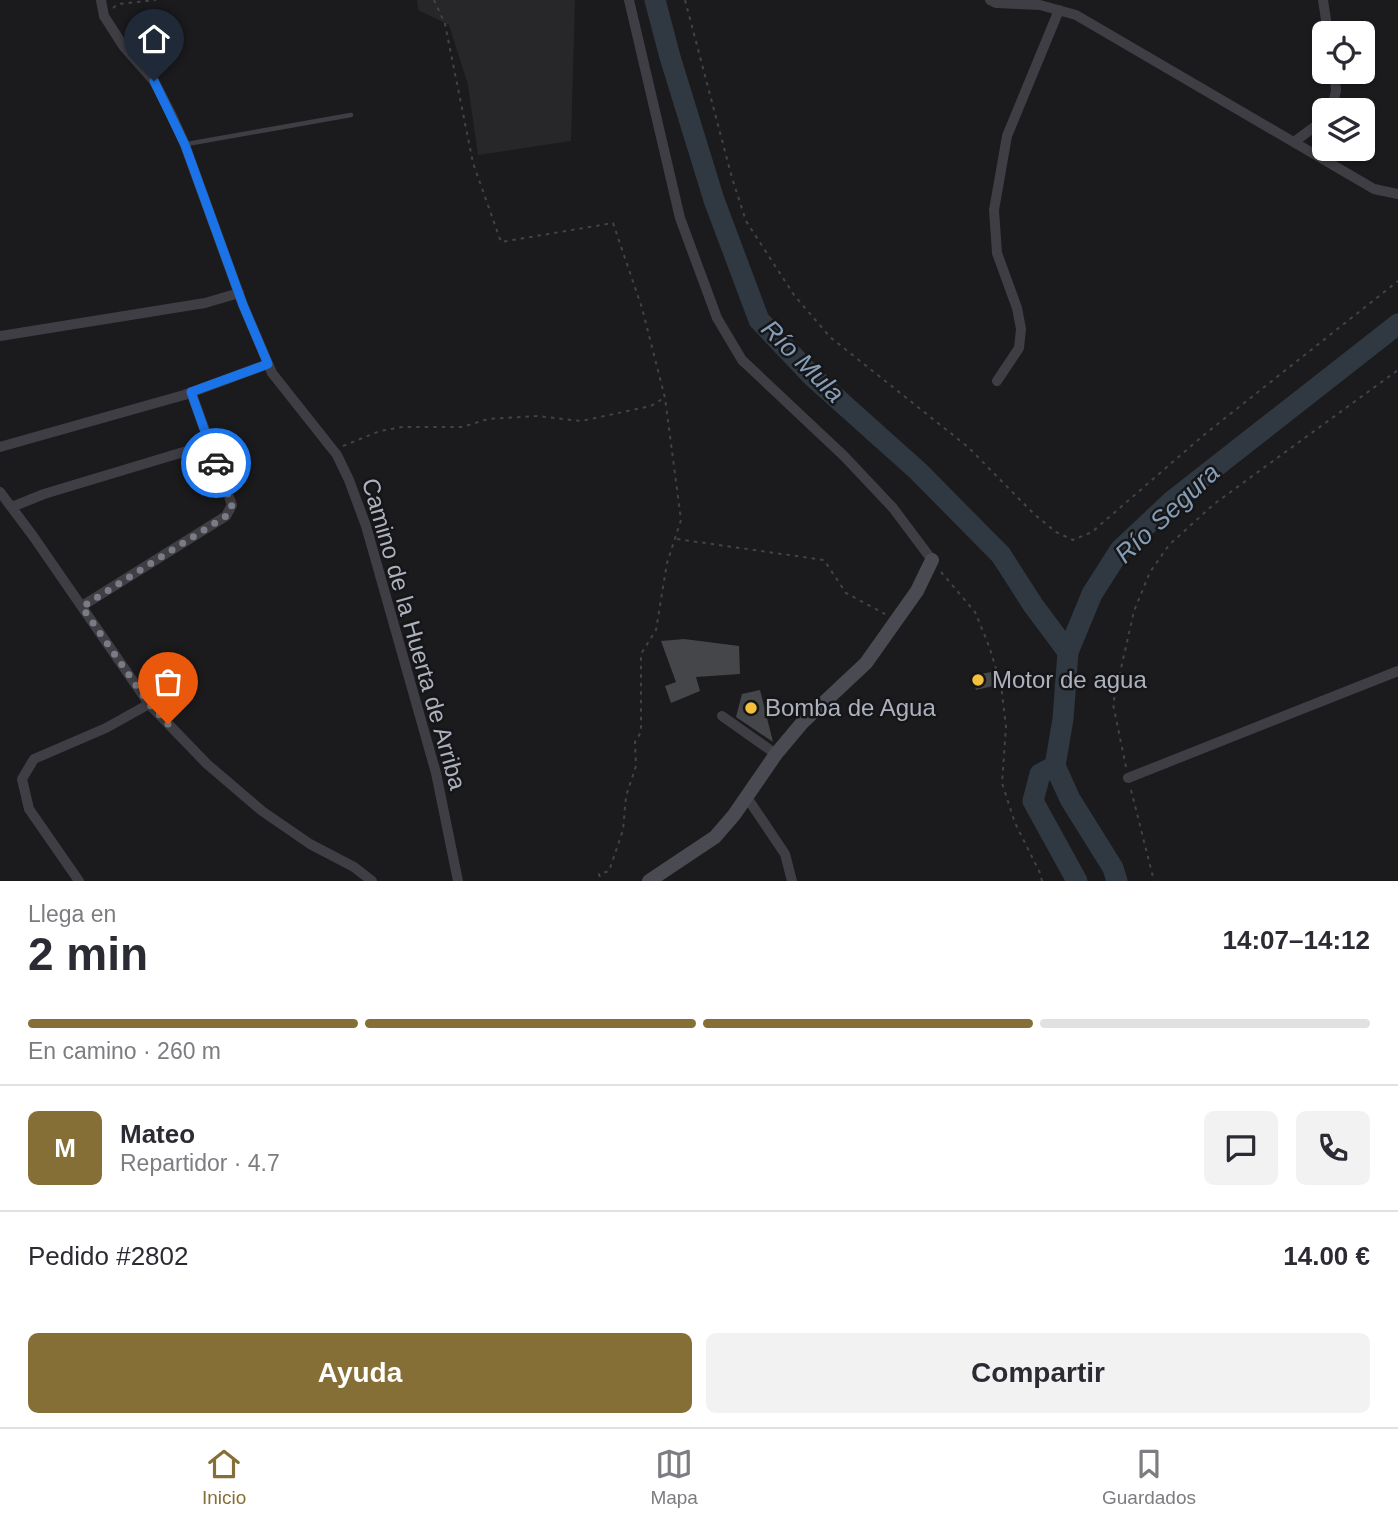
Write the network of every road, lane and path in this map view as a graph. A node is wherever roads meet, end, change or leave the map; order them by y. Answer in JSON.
{"nodes":[{"id":1,"x":101,"y":0,"type":"edge"},
{"id":2,"x":156,"y":0,"type":"edge"},
{"id":3,"x":434,"y":0,"type":"edge"},
{"id":4,"x":629,"y":0,"type":"edge"},
{"id":5,"x":685,"y":0,"type":"edge"},
{"id":6,"x":990,"y":0,"type":"edge"},
{"id":7,"x":1324,"y":0,"type":"edge"},
{"id":8,"x":1038,"y":3,"type":"edge"},
{"id":9,"x":1059,"y":10,"type":"junction"},
{"id":10,"x":104,"y":16,"type":"junction"},
{"id":11,"x":1327,"y":21,"type":"edge"},
{"id":12,"x":351,"y":115,"type":"dead end"},
{"id":13,"x":1312,"y":129,"type":"edge"},
{"id":14,"x":1294,"y":142,"type":"junction"},
{"id":15,"x":185,"y":145,"type":"junction"},
{"id":16,"x":1398,"y":194,"type":"edge"},
{"id":17,"x":1398,"y":281,"type":"edge"},
{"id":18,"x":239,"y":293,"type":"junction"},
{"id":19,"x":0,"y":336,"type":"edge"},
{"id":20,"x":268,"y":364,"type":"junction"},
{"id":21,"x":1398,"y":370,"type":"edge"},
{"id":22,"x":997,"y":381,"type":"dead end"},
{"id":23,"x":191,"y":392,"type":"junction"},
{"id":24,"x":665,"y":398,"type":"junction"},
{"id":25,"x":210,"y":444,"type":"junction"},
{"id":26,"x":0,"y":447,"type":"edge"},
{"id":27,"x":333,"y":450,"type":"junction"},
{"id":28,"x":0,"y":492,"type":"edge"},
{"id":29,"x":12,"y":507,"type":"junction"},
{"id":30,"x":676,"y":539,"type":"junction"},
{"id":31,"x":932,"y":560,"type":"junction"},
{"id":32,"x":82,"y":607,"type":"junction"},
{"id":33,"x":897,"y":621,"type":"junction"},
{"id":34,"x":1398,"y":671,"type":"edge"},
{"id":35,"x":149,"y":704,"type":"junction"},
{"id":36,"x":722,"y":716,"type":"dead end"},
{"id":37,"x":776,"y":754,"type":"junction"},
{"id":38,"x":1128,"y":778,"type":"junction"},
{"id":39,"x":746,"y":796,"type":"junction"},
{"id":40,"x":79,"y":881,"type":"edge"},
{"id":41,"x":372,"y":881,"type":"edge"},
{"id":42,"x":458,"y":881,"type":"edge"},
{"id":43,"x":601,"y":881,"type":"edge"},
{"id":44,"x":649,"y":881,"type":"edge"},
{"id":45,"x":792,"y":881,"type":"edge"},
{"id":46,"x":1042,"y":881,"type":"edge"},
{"id":47,"x":1154,"y":881,"type":"edge"}],
"edges":[{"from":1,"to":10,"type":"street","name":"Camino de la Huerta de Arriba"},
{"from":2,"to":10,"type":"path"},
{"from":3,"to":24,"type":"path"},
{"from":4,"to":31,"type":"street"},
{"from":5,"to":17,"type":"path"},
{"from":6,"to":8,"type":"street"},
{"from":7,"to":11,"type":"street"},
{"from":8,"to":9,"type":"street"},
{"from":9,"to":14,"type":"street"},
{"from":9,"to":22,"type":"street"},
{"from":10,"to":15,"type":"street","name":"Camino de la Huerta de Arriba"},
{"from":12,"to":15,"type":"lane"},
{"from":13,"to":14,"type":"street"},
{"from":14,"to":16,"type":"street"},
{"from":15,"to":18,"type":"street","name":"Camino de la Huerta de Arriba"},
{"from":18,"to":19,"type":"street"},
{"from":18,"to":20,"type":"street","name":"Camino de la Huerta de Arriba"},
{"from":20,"to":23,"type":"street"},
{"from":20,"to":27,"type":"street","name":"Camino de la Huerta de Arriba"},
{"from":21,"to":38,"type":"path"},
{"from":23,"to":25,"type":"street"},
{"from":23,"to":26,"type":"street"},
{"from":24,"to":27,"type":"path"},
{"from":24,"to":30,"type":"path"},
{"from":25,"to":29,"type":"street"},
{"from":25,"to":32,"type":"street"},
{"from":27,"to":42,"type":"street","name":"Camino de la Huerta de Arriba"},
{"from":28,"to":29,"type":"street"},
{"from":29,"to":32,"type":"street"},
{"from":30,"to":33,"type":"path"},
{"from":30,"to":43,"type":"path"},
{"from":31,"to":33,"type":"main road"},
{"from":31,"to":46,"type":"path"},
{"from":32,"to":35,"type":"street"},
{"from":33,"to":37,"type":"main road"},
{"from":34,"to":38,"type":"street"},
{"from":35,"to":40,"type":"street"},
{"from":35,"to":41,"type":"street"},
{"from":36,"to":37,"type":"street"},
{"from":37,"to":39,"type":"main road"},
{"from":38,"to":47,"type":"path"},
{"from":39,"to":44,"type":"main road"},
{"from":39,"to":45,"type":"street"}]}
